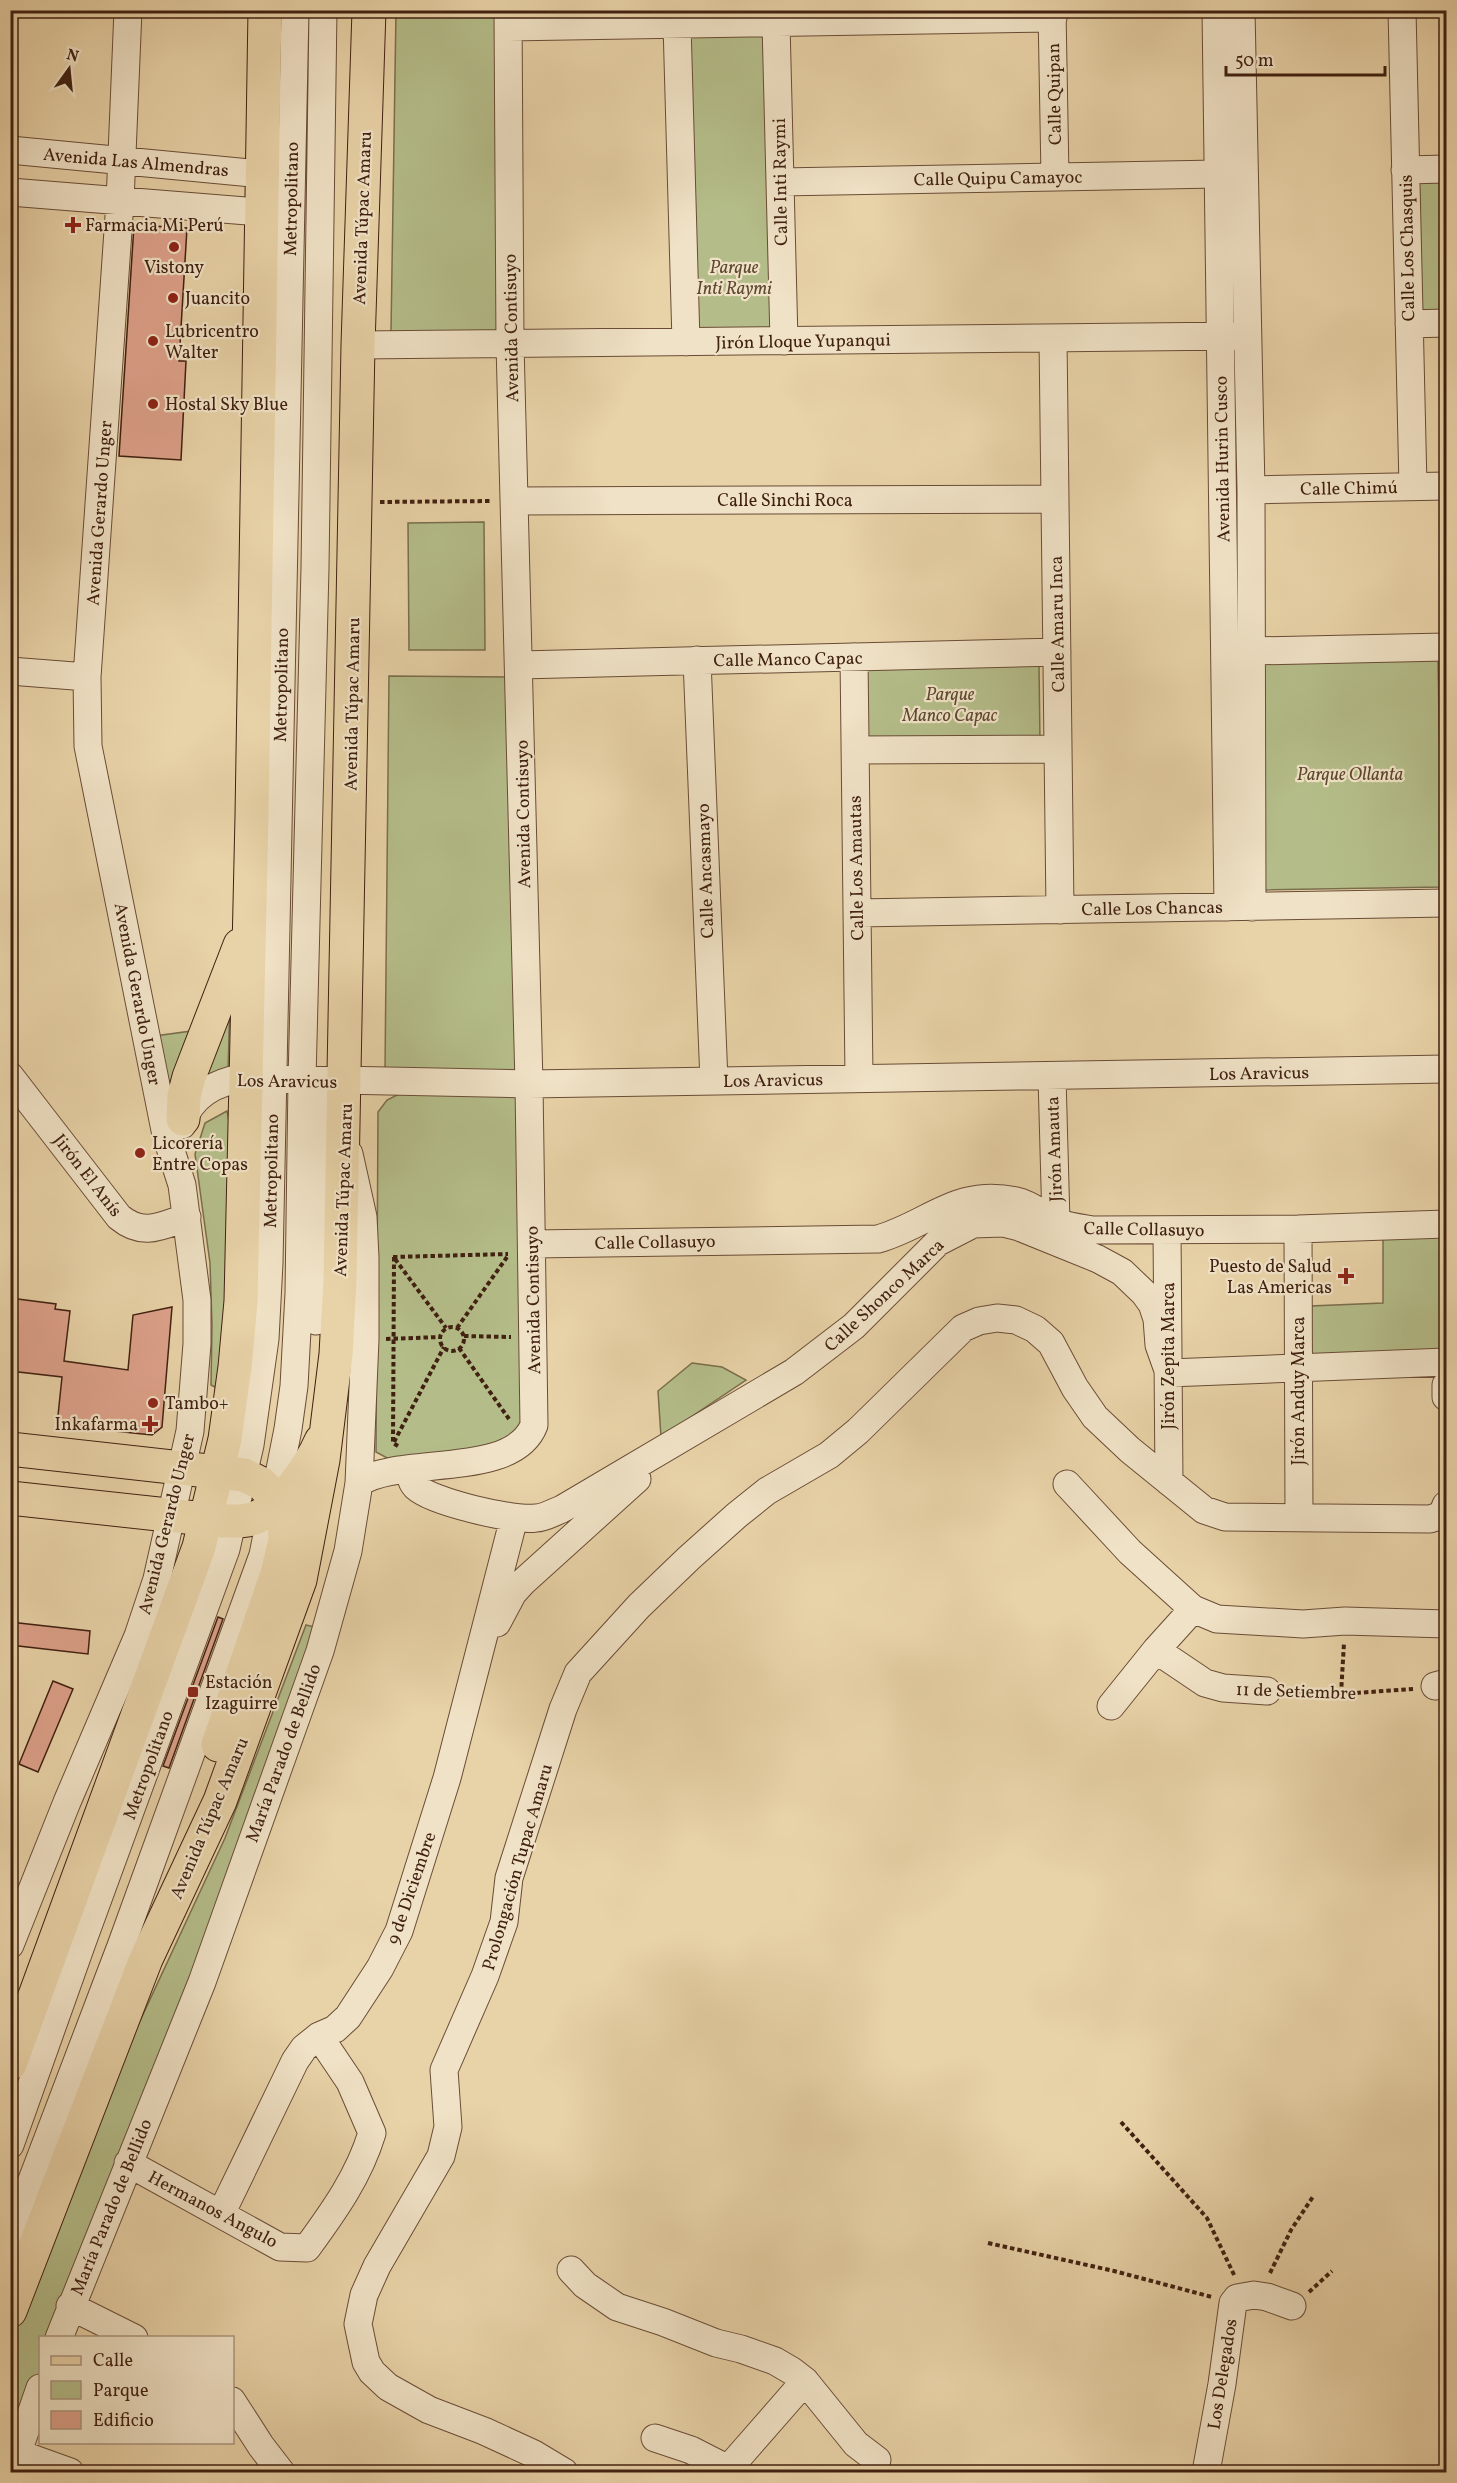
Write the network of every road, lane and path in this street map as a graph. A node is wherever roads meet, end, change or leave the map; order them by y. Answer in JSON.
{"nodes":[{"id":1,"x":128,"y":10,"type":"edge"},
{"id":2,"x":265,"y":10,"type":"edge"},
{"id":3,"x":295,"y":10,"type":"edge"},
{"id":4,"x":323,"y":10,"type":"edge"},
{"id":5,"x":369,"y":10,"type":"edge"},
{"id":6,"x":1216,"y":10,"type":"edge"},
{"id":7,"x":1241,"y":10,"type":"edge"},
{"id":8,"x":1402,"y":10,"type":"edge"},
{"id":9,"x":1052,"y":14,"type":"edge"},
{"id":10,"x":890,"y":16,"type":"edge"},
{"id":11,"x":508,"y":19,"type":"edge"},
{"id":12,"x":776,"y":23,"type":"junction"},
{"id":13,"x":677,"y":24,"type":"junction"},
{"id":14,"x":10,"y":150,"type":"edge"},
{"id":15,"x":122,"y":161,"type":"junction"},
{"id":16,"x":1405,"y":170,"type":"junction"},
{"id":17,"x":1446,"y":170,"type":"edge"},
{"id":18,"x":261,"y":174,"type":"junction"},
{"id":19,"x":1217,"y":174,"type":"junction"},
{"id":20,"x":1055,"y":177,"type":"junction"},
{"id":21,"x":780,"y":182,"type":"junction"},
{"id":22,"x":10,"y":192,"type":"edge"},
{"id":23,"x":120,"y":202,"type":"junction"},
{"id":24,"x":260,"y":212,"type":"junction"},
{"id":25,"x":1446,"y":323,"type":"edge"},
{"id":26,"x":1409,"y":324,"type":"junction"},
{"id":27,"x":1220,"y":336,"type":"junction"},
{"id":28,"x":1248,"y":336,"type":"junction"},
{"id":29,"x":1053,"y":338,"type":"junction"},
{"id":30,"x":784,"y":341,"type":"junction"},
{"id":31,"x":686,"y":342,"type":"junction"},
{"id":32,"x":510,"y":344,"type":"junction"},
{"id":33,"x":358,"y":345,"type":"junction"},
{"id":34,"x":1413,"y":486,"type":"junction"},
{"id":35,"x":1446,"y":486,"type":"edge"},
{"id":36,"x":1251,"y":490,"type":"junction"},
{"id":37,"x":1055,"y":499,"type":"junction"},
{"id":38,"x":515,"y":501,"type":"junction"},
{"id":39,"x":355,"y":502,"type":"junction"},
{"id":40,"x":1446,"y":646,"type":"edge"},
{"id":41,"x":1252,"y":651,"type":"junction"},
{"id":42,"x":1057,"y":652,"type":"junction"},
{"id":43,"x":854,"y":657,"type":"junction"},
{"id":44,"x":698,"y":660,"type":"junction"},
{"id":45,"x":520,"y":665,"type":"junction"},
{"id":46,"x":10,"y":671,"type":"edge"},
{"id":47,"x":87,"y":677,"type":"junction"},
{"id":48,"x":1058,"y":749,"type":"junction"},
{"id":49,"x":855,"y":750,"type":"junction"},
{"id":50,"x":1446,"y":903,"type":"edge"},
{"id":51,"x":1240,"y":907,"type":"junction"},
{"id":52,"x":1060,"y":910,"type":"junction"},
{"id":53,"x":857,"y":913,"type":"junction"},
{"id":54,"x":250,"y":915,"type":"junction"},
{"id":55,"x":1446,"y":1069,"type":"edge"},
{"id":56,"x":10,"y":1076,"type":"edge"},
{"id":57,"x":1052,"y":1077,"type":"junction"},
{"id":58,"x":859,"y":1078,"type":"junction"},
{"id":59,"x":259,"y":1079,"type":"junction"},
{"id":60,"x":324,"y":1081,"type":"junction"},
{"id":61,"x":714,"y":1081,"type":"junction"},
{"id":62,"x":529,"y":1084,"type":"junction"},
{"id":63,"x":183,"y":1119,"type":"junction"},
{"id":64,"x":344,"y":1140,"type":"junction"},
{"id":65,"x":182,"y":1185,"type":"junction"},
{"id":66,"x":187,"y":1217,"type":"junction"},
{"id":67,"x":1056,"y":1222,"type":"junction"},
{"id":68,"x":1446,"y":1224,"type":"edge"},
{"id":69,"x":1298,"y":1229,"type":"junction"},
{"id":70,"x":1167,"y":1230,"type":"junction"},
{"id":71,"x":521,"y":1249,"type":"junction"},
{"id":72,"x":394,"y":1257,"type":"junction"},
{"id":73,"x":365,"y":1258,"type":"junction"},
{"id":74,"x":510,"y":1266,"type":"dead end"},
{"id":75,"x":446,"y":1328,"type":"junction"},
{"id":76,"x":457,"y":1328,"type":"junction"},
{"id":77,"x":464,"y":1336,"type":"junction"},
{"id":78,"x":440,"y":1337,"type":"junction"},
{"id":79,"x":517,"y":1337,"type":"junction"},
{"id":80,"x":365,"y":1339,"type":"junction"},
{"id":81,"x":395,"y":1339,"type":"junction"},
{"id":82,"x":444,"y":1347,"type":"junction"},
{"id":83,"x":459,"y":1348,"type":"junction"},
{"id":84,"x":1446,"y":1362,"type":"edge"},
{"id":85,"x":1298,"y":1368,"type":"junction"},
{"id":86,"x":1169,"y":1373,"type":"junction"},
{"id":87,"x":1446,"y":1385,"type":"edge"},
{"id":88,"x":1446,"y":1397,"type":"edge"},
{"id":89,"x":512,"y":1412,"type":"dead end"},
{"id":90,"x":512,"y":1423,"type":"junction"},
{"id":91,"x":327,"y":1426,"type":"junction"},
{"id":92,"x":504,"y":1427,"type":"dead end"},
{"id":93,"x":680,"y":1440,"type":"junction"},
{"id":94,"x":393,"y":1443,"type":"junction"},
{"id":95,"x":10,"y":1449,"type":"edge"},
{"id":96,"x":408,"y":1460,"type":"junction"},
{"id":97,"x":182,"y":1468,"type":"junction"},
{"id":98,"x":231,"y":1473,"type":"junction"},
{"id":99,"x":1169,"y":1482,"type":"junction"},
{"id":100,"x":358,"y":1483,"type":"junction"},
{"id":101,"x":1067,"y":1484,"type":"dead end"},
{"id":102,"x":10,"y":1498,"type":"edge"},
{"id":103,"x":274,"y":1502,"type":"junction"},
{"id":104,"x":1446,"y":1505,"type":"edge"},
{"id":105,"x":172,"y":1515,"type":"junction"},
{"id":106,"x":1299,"y":1517,"type":"junction"},
{"id":107,"x":514,"y":1518,"type":"junction"},
{"id":108,"x":220,"y":1520,"type":"junction"},
{"id":109,"x":1193,"y":1609,"type":"junction"},
{"id":110,"x":1345,"y":1621,"type":"junction"},
{"id":111,"x":1446,"y":1624,"type":"edge"},
{"id":112,"x":1156,"y":1650,"type":"junction"},
{"id":113,"x":478,"y":1663,"type":"junction"},
{"id":114,"x":1441,"y":1684,"type":"edge"},
{"id":115,"x":1267,"y":1691,"type":"joint"},
{"id":116,"x":1341,"y":1694,"type":"junction"},
{"id":117,"x":1111,"y":1706,"type":"dead end"},
{"id":118,"x":10,"y":1945,"type":"edge"},
{"id":119,"x":146,"y":1959,"type":"junction"},
{"id":120,"x":319,"y":2036,"type":"junction"},
{"id":121,"x":10,"y":2064,"type":"edge"},
{"id":122,"x":1121,"y":2122,"type":"dead end"},
{"id":123,"x":10,"y":2145,"type":"edge"},
{"id":124,"x":128,"y":2163,"type":"junction"},
{"id":125,"x":1314,"y":2195,"type":"dead end"},
{"id":126,"x":220,"y":2214,"type":"junction"},
{"id":127,"x":10,"y":2238,"type":"edge"},
{"id":128,"x":988,"y":2243,"type":"dead end"},
{"id":129,"x":571,"y":2270,"type":"dead end"},
{"id":130,"x":1332,"y":2271,"type":"dead end"},
{"id":131,"x":1246,"y":2298,"type":"junction"},
{"id":132,"x":70,"y":2306,"type":"junction"},
{"id":133,"x":1293,"y":2306,"type":"joint"},
{"id":134,"x":10,"y":2311,"type":"edge"},
{"id":135,"x":59,"y":2336,"type":"edge"},
{"id":136,"x":132,"y":2336,"type":"edge"},
{"id":137,"x":805,"y":2381,"type":"junction"},
{"id":138,"x":39,"y":2391,"type":"edge"},
{"id":139,"x":234,"y":2404,"type":"edge"},
{"id":140,"x":655,"y":2438,"type":"dead end"},
{"id":141,"x":877,"y":2460,"type":"dead end"},
{"id":142,"x":14,"y":2463,"type":"edge"},
{"id":143,"x":731,"y":2470,"type":"edge"},
{"id":144,"x":70,"y":2472,"type":"edge"},
{"id":145,"x":281,"y":2472,"type":"edge"},
{"id":146,"x":564,"y":2472,"type":"edge"},
{"id":147,"x":1206,"y":2472,"type":"edge"}],
"edges":[{"from":1,"to":15,"type":"street","name":"Avenida Gerardo Unger"},
{"from":2,"to":18,"type":"main road"},
{"from":3,"to":59,"type":"street","name":"Metropolitano"},
{"from":4,"to":60,"type":"street","name":"Metropolitano"},
{"from":5,"to":33,"type":"main road","name":"Avenida Túpac Amaru"},
{"from":6,"to":19,"type":"street","name":"Avenida Hurin Cusco"},
{"from":7,"to":28,"type":"street","name":"Avenida Hurin Cusco"},
{"from":8,"to":16,"type":"street","name":"Calle Los Chasquis"},
{"from":9,"to":10,"type":"street"},
{"from":9,"to":20,"type":"street","name":"Calle Quipan"},
{"from":10,"to":12,"type":"street"},
{"from":11,"to":13,"type":"street"},
{"from":11,"to":32,"type":"street","name":"Avenida Contisuyo"},
{"from":12,"to":13,"type":"street"},
{"from":12,"to":21,"type":"street","name":"Calle Inti Raymi"},
{"from":13,"to":31,"type":"street"},
{"from":14,"to":15,"type":"street","name":"Avenida Las Almendras"},
{"from":15,"to":18,"type":"street","name":"Avenida Las Almendras"},
{"from":15,"to":23,"type":"street","name":"Avenida Gerardo Unger"},
{"from":16,"to":17,"type":"street"},
{"from":16,"to":26,"type":"street","name":"Calle Los Chasquis"},
{"from":18,"to":24,"type":"main road"},
{"from":19,"to":20,"type":"street","name":"Calle Quipu Camayoc"},
{"from":19,"to":27,"type":"street","name":"Avenida Hurin Cusco"},
{"from":20,"to":21,"type":"street","name":"Calle Quipu Camayoc"},
{"from":21,"to":30,"type":"street","name":"Calle Inti Raymi"},
{"from":22,"to":23,"type":"street"},
{"from":23,"to":24,"type":"street"},
{"from":23,"to":47,"type":"street","name":"Avenida Gerardo Unger"},
{"from":24,"to":54,"type":"main road"},
{"from":25,"to":26,"type":"street"},
{"from":26,"to":34,"type":"street","name":"Calle Los Chasquis"},
{"from":27,"to":28,"type":"street","name":"Jirón Lloque Yupanqui"},
{"from":27,"to":29,"type":"street","name":"Jirón Lloque Yupanqui"},
{"from":27,"to":51,"type":"street","name":"Avenida Hurin Cusco"},
{"from":28,"to":36,"type":"street","name":"Avenida Hurin Cusco"},
{"from":29,"to":30,"type":"street","name":"Jirón Lloque Yupanqui"},
{"from":29,"to":37,"type":"street","name":"Calle Amaru Inca"},
{"from":30,"to":31,"type":"street","name":"Jirón Lloque Yupanqui"},
{"from":31,"to":32,"type":"street","name":"Jirón Lloque Yupanqui"},
{"from":32,"to":33,"type":"street","name":"Jirón Lloque Yupanqui"},
{"from":32,"to":38,"type":"street","name":"Avenida Contisuyo"},
{"from":33,"to":39,"type":"main road","name":"Avenida Túpac Amaru"},
{"from":34,"to":35,"type":"street","name":"Calle Chimú"},
{"from":34,"to":36,"type":"street","name":"Calle Chimú"},
{"from":36,"to":41,"type":"street","name":"Avenida Hurin Cusco"},
{"from":37,"to":38,"type":"street","name":"Calle Sinchi Roca"},
{"from":37,"to":42,"type":"street","name":"Calle Amaru Inca"},
{"from":38,"to":39,"type":"path"},
{"from":38,"to":45,"type":"street","name":"Avenida Contisuyo"},
{"from":39,"to":60,"type":"main road","name":"Avenida Túpac Amaru"},
{"from":40,"to":41,"type":"street"},
{"from":41,"to":51,"type":"street","name":"Avenida Hurin Cusco"},
{"from":42,"to":43,"type":"street","name":"Calle Manco Capac"},
{"from":42,"to":48,"type":"street","name":"Calle Amaru Inca"},
{"from":43,"to":44,"type":"street","name":"Calle Manco Capac"},
{"from":43,"to":49,"type":"street","name":"Calle Los Amautas"},
{"from":44,"to":45,"type":"street","name":"Calle Manco Capac"},
{"from":44,"to":61,"type":"street","name":"Calle Ancasmayo"},
{"from":45,"to":62,"type":"street","name":"Avenida Contisuyo"},
{"from":46,"to":47,"type":"street"},
{"from":47,"to":65,"type":"street","name":"Avenida Gerardo Unger"},
{"from":48,"to":49,"type":"street"},
{"from":48,"to":52,"type":"street","name":"Calle Amaru Inca"},
{"from":49,"to":53,"type":"street","name":"Calle Los Amautas"},
{"from":50,"to":51,"type":"street","name":"Calle Los Chancas"},
{"from":51,"to":52,"type":"street","name":"Calle Los Chancas"},
{"from":52,"to":53,"type":"street","name":"Calle Los Chancas"},
{"from":53,"to":58,"type":"street","name":"Calle Los Amautas"},
{"from":54,"to":59,"type":"main road"},
{"from":54,"to":63,"type":"main road"},
{"from":55,"to":57,"type":"street","name":"Los Aravicus"},
{"from":56,"to":66,"type":"street","name":"Jirón El Anís"},
{"from":57,"to":58,"type":"street","name":"Los Aravicus"},
{"from":57,"to":67,"type":"street","name":"Jirón Amauta"},
{"from":58,"to":61,"type":"street","name":"Los Aravicus"},
{"from":59,"to":60,"type":"street","name":"Los Aravicus"},
{"from":59,"to":63,"type":"street","name":"Los Aravicus"},
{"from":59,"to":98,"type":"main road"},
{"from":60,"to":62,"type":"street","name":"Los Aravicus"},
{"from":60,"to":64,"type":"main road","name":"Avenida Túpac Amaru"},
{"from":60,"to":103,"type":"street","name":"Metropolitano"},
{"from":61,"to":62,"type":"street","name":"Los Aravicus"},
{"from":62,"to":71,"type":"street","name":"Avenida Contisuyo"},
{"from":63,"to":65,"type":"street","name":"Los Aravicus"},
{"from":64,"to":73,"type":"street","name":"María Parado de Bellido"},
{"from":64,"to":91,"type":"main road","name":"Avenida Túpac Amaru"},
{"from":65,"to":66,"type":"street","name":"Avenida Gerardo Unger"},
{"from":66,"to":97,"type":"street","name":"Avenida Gerardo Unger"},
{"from":67,"to":70,"type":"street","name":"Calle Collasuyo"},
{"from":67,"to":71,"type":"street","name":"Calle Collasuyo"},
{"from":68,"to":69,"type":"street","name":"Calle Collasuyo"},
{"from":69,"to":70,"type":"street","name":"Calle Collasuyo"},
{"from":69,"to":85,"type":"street","name":"Jirón Anduy Marca"},
{"from":70,"to":86,"type":"street","name":"Jirón Zepita Marca"},
{"from":71,"to":72,"type":"path"},
{"from":71,"to":74,"type":"path"},
{"from":71,"to":76,"type":"path"},
{"from":71,"to":79,"type":"street","name":"Avenida Contisuyo"},
{"from":72,"to":73,"type":"path"},
{"from":72,"to":75,"type":"path"},
{"from":72,"to":81,"type":"path"},
{"from":73,"to":80,"type":"street","name":"María Parado de Bellido"},
{"from":75,"to":76,"type":"path"},
{"from":75,"to":78,"type":"path"},
{"from":76,"to":77,"type":"path"},
{"from":77,"to":79,"type":"path"},
{"from":77,"to":83,"type":"path"},
{"from":78,"to":81,"type":"path"},
{"from":78,"to":82,"type":"path"},
{"from":79,"to":96,"type":"street","name":"Avenida Contisuyo"},
{"from":80,"to":81,"type":"path"},
{"from":80,"to":100,"type":"street","name":"María Parado de Bellido"},
{"from":81,"to":94,"type":"path"},
{"from":82,"to":83,"type":"path"},
{"from":82,"to":94,"type":"path"},
{"from":83,"to":90,"type":"path"},
{"from":84,"to":85,"type":"street"},
{"from":85,"to":86,"type":"street"},
{"from":85,"to":106,"type":"street","name":"Jirón Anduy Marca"},
{"from":86,"to":93,"type":"street","name":"Calle Shonco Marca"},
{"from":86,"to":99,"type":"street","name":"Jirón Zepita Marca"},
{"from":87,"to":88,"type":"street"},
{"from":89,"to":90,"type":"path"},
{"from":90,"to":92,"type":"path"},
{"from":91,"to":103,"type":"main road"},
{"from":91,"to":119,"type":"main road","name":"Avenida Túpac Amaru"},
{"from":93,"to":107,"type":"street","name":"Calle Shonco Marca"},
{"from":93,"to":113,"type":"street"},
{"from":94,"to":96,"type":"path"},
{"from":95,"to":97,"type":"main road"},
{"from":96,"to":100,"type":"street","name":"Avenida Contisuyo"},
{"from":96,"to":107,"type":"street","name":"Calle Shonco Marca"},
{"from":97,"to":98,"type":"main road"},
{"from":97,"to":105,"type":"street","name":"Avenida Gerardo Unger"},
{"from":98,"to":103,"type":"main road"},
{"from":98,"to":108,"type":"main road"},
{"from":99,"to":106,"type":"street","name":"Prolongación Tupac Amaru"},
{"from":99,"to":146,"type":"street","name":"Prolongación Tupac Amaru"},
{"from":100,"to":124,"type":"street","name":"María Parado de Bellido"},
{"from":101,"to":109,"type":"street"},
{"from":102,"to":105,"type":"main road"},
{"from":103,"to":108,"type":"main road"},
{"from":103,"to":119,"type":"main road"},
{"from":103,"to":127,"type":"street","name":"Metropolitano"},
{"from":104,"to":106,"type":"street","name":"Prolongación Tupac Amaru"},
{"from":105,"to":108,"type":"main road"},
{"from":105,"to":118,"type":"street","name":"Avenida Gerardo Unger"},
{"from":107,"to":113,"type":"street","name":"9 de Diciembre"},
{"from":108,"to":121,"type":"main road"},
{"from":108,"to":123,"type":"street","name":"Metropolitano"},
{"from":109,"to":110,"type":"street"},
{"from":109,"to":112,"type":"street"},
{"from":110,"to":111,"type":"street"},
{"from":110,"to":116,"type":"path"},
{"from":112,"to":115,"type":"street","name":"11 de Setiembre"},
{"from":112,"to":117,"type":"street"},
{"from":113,"to":120,"type":"street","name":"9 de Diciembre"},
{"from":114,"to":116,"type":"path","name":"11 de Setiembre"},
{"from":115,"to":116,"type":"path","name":"11 de Setiembre"},
{"from":119,"to":134,"type":"main road","name":"Avenida Túpac Amaru"},
{"from":120,"to":126,"type":"street","name":"9 de Diciembre"},
{"from":120,"to":126,"type":"street","name":"Hermanos Angulo"},
{"from":122,"to":131,"type":"path"},
{"from":124,"to":126,"type":"street","name":"Hermanos Angulo"},
{"from":124,"to":132,"type":"street","name":"María Parado de Bellido"},
{"from":125,"to":131,"type":"path"},
{"from":128,"to":131,"type":"path"},
{"from":129,"to":137,"type":"street"},
{"from":130,"to":133,"type":"path"},
{"from":131,"to":133,"type":"street"},
{"from":131,"to":147,"type":"street","name":"Los Delegados"},
{"from":132,"to":135,"type":"street","name":"María Parado de Bellido"},
{"from":132,"to":136,"type":"street"},
{"from":137,"to":141,"type":"street"},
{"from":137,"to":143,"type":"street"},
{"from":138,"to":142,"type":"street"},
{"from":139,"to":145,"type":"street"},
{"from":140,"to":143,"type":"street"},
{"from":142,"to":144,"type":"street"}]}
